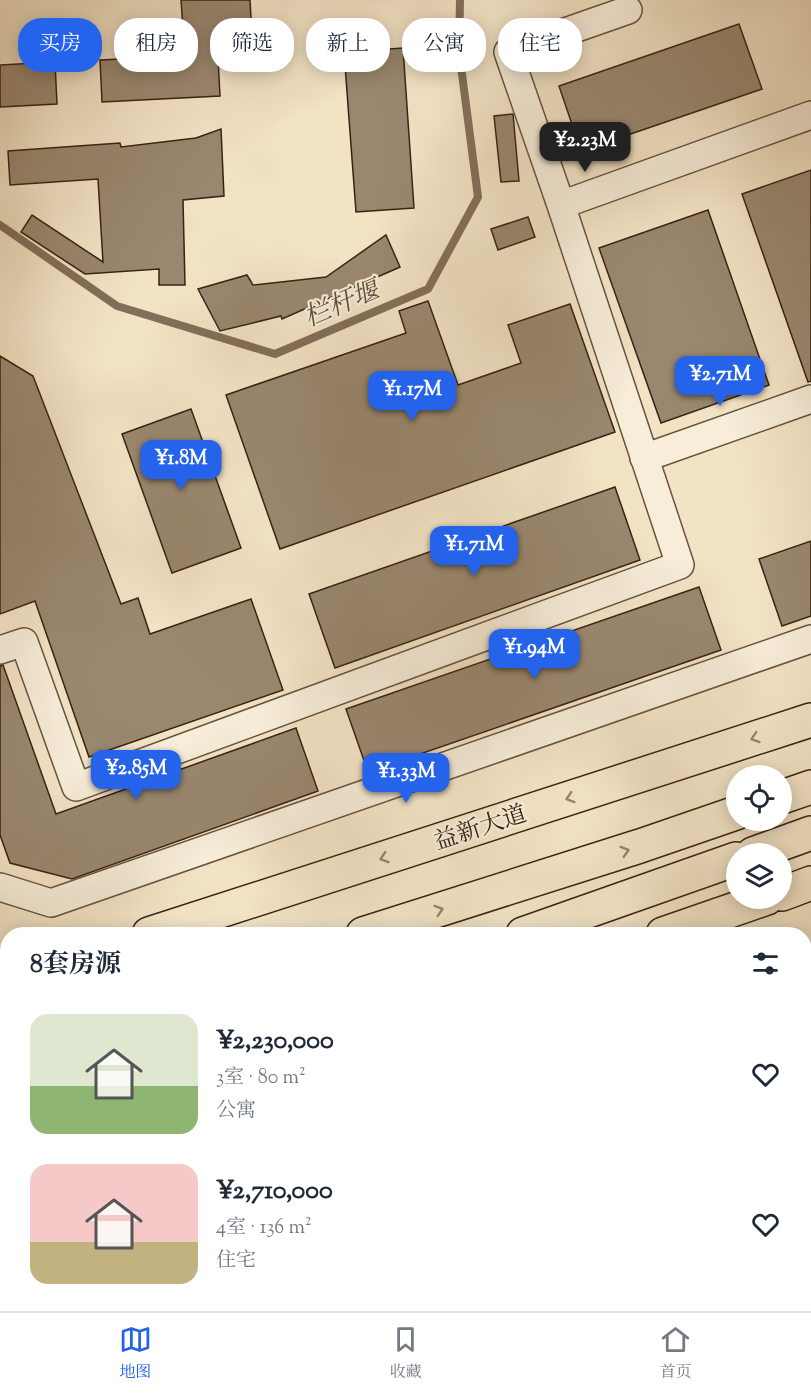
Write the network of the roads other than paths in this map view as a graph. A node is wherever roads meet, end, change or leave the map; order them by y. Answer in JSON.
{"nodes":[{"id":1,"x":628,"y":10,"type":"dead end"},
{"id":2,"x":811,"y":115,"type":"edge"},
{"id":3,"x":561,"y":206,"type":"junction"},
{"id":4,"x":811,"y":399,"type":"edge"},
{"id":5,"x":644,"y":458,"type":"junction"},
{"id":6,"x":811,"y":639,"type":"edge"},
{"id":7,"x":0,"y":650,"type":"edge"},
{"id":8,"x":811,"y":720,"type":"edge"},
{"id":9,"x":811,"y":787,"type":"edge"},
{"id":10,"x":792,"y":794,"type":"edge"},
{"id":11,"x":726,"y":816,"type":"edge"},
{"id":12,"x":811,"y":833,"type":"edge"},
{"id":13,"x":783,"y":843,"type":"edge"},
{"id":14,"x":726,"y":863,"type":"edge"},
{"id":15,"x":811,"y":883,"type":"edge"},
{"id":16,"x":0,"y":886,"type":"edge"},
{"id":17,"x":792,"y":890,"type":"edge"},
{"id":18,"x":735,"y":909,"type":"edge"},
{"id":19,"x":171,"y":927,"type":"edge"},
{"id":20,"x":385,"y":927,"type":"edge"},
{"id":21,"x":543,"y":927,"type":"edge"},
{"id":22,"x":683,"y":927,"type":"edge"}],
"edges":[{"from":1,"to":3,"type":"street"},
{"from":2,"to":3,"type":"street"},
{"from":3,"to":5,"type":"street"},
{"from":4,"to":5,"type":"street"},
{"from":5,"to":7,"type":"street"},
{"from":6,"to":16,"type":"street"},
{"from":8,"to":19,"type":"main road","name":"益新大道","one_way":true},
{"from":9,"to":10,"type":"main road"},
{"from":20,"to":11,"type":"main road","one_way":true},
{"from":12,"to":13,"type":"main road"},
{"from":14,"to":21,"type":"main road"},
{"from":15,"to":17,"type":"main road"},
{"from":18,"to":22,"type":"main road"}]}
